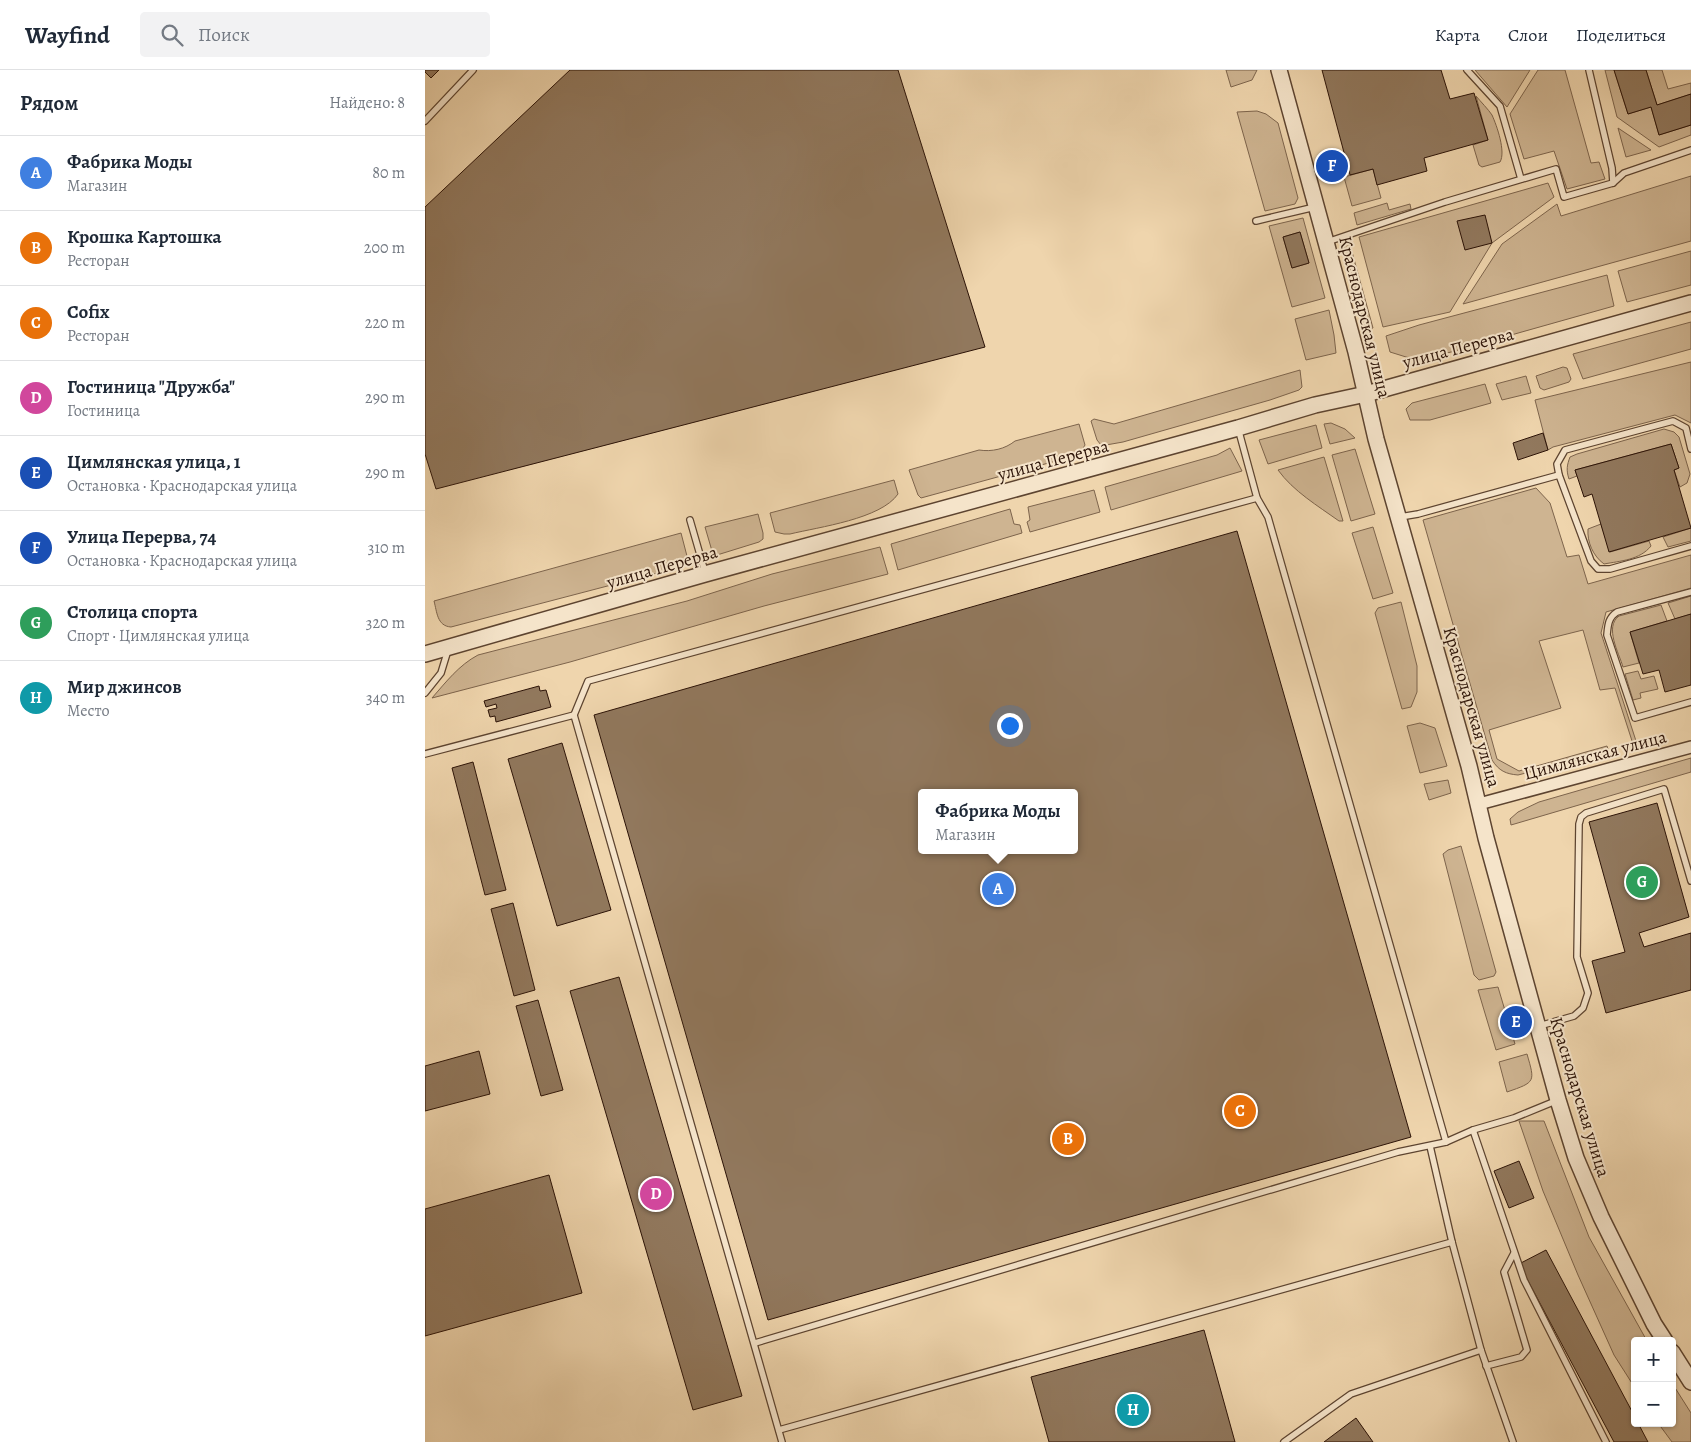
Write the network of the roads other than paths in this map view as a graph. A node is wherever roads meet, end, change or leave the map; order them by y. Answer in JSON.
{"nodes":[{"id":1,"x":473,"y":70,"type":"edge"},
{"id":2,"x":1279,"y":70,"type":"edge"},
{"id":3,"x":1467,"y":70,"type":"edge"},
{"id":4,"x":1589,"y":70,"type":"edge"},
{"id":5,"x":425,"y":121,"type":"edge"},
{"id":6,"x":1691,"y":150,"type":"edge"},
{"id":7,"x":1521,"y":179,"type":"junction"},
{"id":8,"x":1613,"y":183,"type":"junction"},
{"id":9,"x":1317,"y":207,"type":"junction"},
{"id":10,"x":1256,"y":221,"type":"dead end"},
{"id":11,"x":1327,"y":242,"type":"junction"},
{"id":12,"x":1691,"y":303,"type":"edge"},
{"id":13,"x":1366,"y":394,"type":"junction"},
{"id":14,"x":1238,"y":428,"type":"junction"},
{"id":15,"x":1691,"y":449,"type":"edge"},
{"id":16,"x":1559,"y":475,"type":"junction"},
{"id":17,"x":1257,"y":498,"type":"junction"},
{"id":18,"x":1398,"y":517,"type":"junction"},
{"id":19,"x":690,"y":520,"type":"dead end"},
{"id":20,"x":1691,"y":546,"type":"edge"},
{"id":21,"x":705,"y":574,"type":"junction"},
{"id":22,"x":1691,"y":592,"type":"edge"},
{"id":23,"x":449,"y":648,"type":"junction"},
{"id":24,"x":425,"y":654,"type":"edge"},
{"id":25,"x":425,"y":693,"type":"edge"},
{"id":26,"x":1691,"y":702,"type":"edge"},
{"id":27,"x":574,"y":715,"type":"junction"},
{"id":28,"x":1691,"y":747,"type":"edge"},
{"id":29,"x":425,"y":754,"type":"edge"},
{"id":30,"x":1479,"y":804,"type":"junction"},
{"id":31,"x":1691,"y":881,"type":"edge"},
{"id":32,"x":1537,"y":1026,"type":"junction"},
{"id":33,"x":1558,"y":1100,"type":"junction"},
{"id":34,"x":1473,"y":1130,"type":"junction"},
{"id":35,"x":1445,"y":1142,"type":"junction"},
{"id":36,"x":1430,"y":1146,"type":"junction"},
{"id":37,"x":1452,"y":1242,"type":"junction"},
{"id":38,"x":1514,"y":1253,"type":"junction"},
{"id":39,"x":1663,"y":1337,"type":"edge"},
{"id":40,"x":755,"y":1343,"type":"junction"},
{"id":41,"x":1481,"y":1350,"type":"junction"},
{"id":42,"x":1676,"y":1358,"type":"edge"},
{"id":43,"x":1487,"y":1366,"type":"junction"},
{"id":44,"x":1691,"y":1382,"type":"edge"},
{"id":45,"x":779,"y":1430,"type":"junction"},
{"id":46,"x":782,"y":1442,"type":"edge"},
{"id":47,"x":1283,"y":1442,"type":"edge"},
{"id":48,"x":1513,"y":1442,"type":"edge"},
{"id":49,"x":1607,"y":1442,"type":"edge"}],
"edges":[{"from":1,"to":5,"type":"lane"},
{"from":2,"to":9,"type":"street","name":"Краснодарская улица"},
{"from":3,"to":7,"type":"lane"},
{"from":4,"to":8,"type":"lane"},
{"from":6,"to":8,"type":"lane"},
{"from":7,"to":8,"type":"lane"},
{"from":7,"to":11,"type":"lane"},
{"from":9,"to":10,"type":"lane"},
{"from":9,"to":11,"type":"street","name":"Краснодарская улица"},
{"from":11,"to":13,"type":"street","name":"Краснодарская улица"},
{"from":12,"to":13,"type":"street","name":"улица Перерва"},
{"from":13,"to":14,"type":"street","name":"улица Перерва"},
{"from":13,"to":18,"type":"street","name":"Краснодарская улица"},
{"from":14,"to":17,"type":"lane"},
{"from":14,"to":21,"type":"street","name":"улица Перерва"},
{"from":15,"to":16,"type":"lane"},
{"from":16,"to":18,"type":"lane"},
{"from":16,"to":20,"type":"lane"},
{"from":17,"to":27,"type":"lane"},
{"from":17,"to":35,"type":"lane"},
{"from":18,"to":30,"type":"street","name":"Краснодарская улица"},
{"from":19,"to":21,"type":"lane"},
{"from":21,"to":23,"type":"street","name":"улица Перерва"},
{"from":22,"to":26,"type":"lane"},
{"from":23,"to":24,"type":"street","name":"улица Перерва"},
{"from":23,"to":25,"type":"lane"},
{"from":27,"to":29,"type":"lane"},
{"from":27,"to":40,"type":"lane"},
{"from":28,"to":30,"type":"street","name":"Цимлянская улица"},
{"from":30,"to":32,"type":"street","name":"Краснодарская улица"},
{"from":31,"to":32,"type":"lane"},
{"from":32,"to":33,"type":"street","name":"Краснодарская улица"},
{"from":33,"to":34,"type":"lane"},
{"from":33,"to":39,"type":"street","name":"Краснодарская улица"},
{"from":34,"to":35,"type":"lane"},
{"from":34,"to":38,"type":"lane"},
{"from":35,"to":36,"type":"lane"},
{"from":36,"to":37,"type":"lane"},
{"from":36,"to":40,"type":"lane"},
{"from":37,"to":41,"type":"lane"},
{"from":37,"to":45,"type":"lane"},
{"from":38,"to":43,"type":"lane"},
{"from":38,"to":49,"type":"lane"},
{"from":40,"to":45,"type":"lane"},
{"from":41,"to":43,"type":"lane"},
{"from":41,"to":47,"type":"lane"},
{"from":42,"to":44,"type":"street"},
{"from":43,"to":48,"type":"lane"},
{"from":45,"to":46,"type":"lane"}]}
